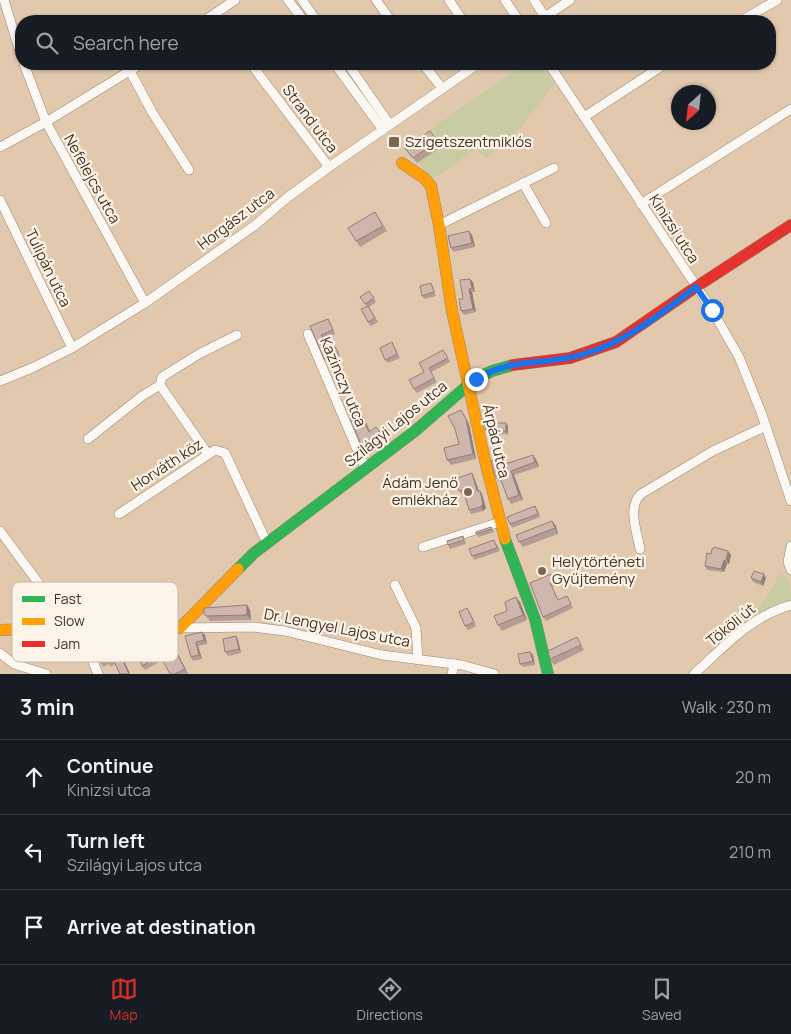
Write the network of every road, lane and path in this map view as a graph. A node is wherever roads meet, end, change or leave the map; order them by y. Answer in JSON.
{"nodes":[{"id":1,"x":4,"y":0,"type":"edge"},
{"id":2,"x":235,"y":0,"type":"edge"},
{"id":3,"x":288,"y":0,"type":"edge"},
{"id":4,"x":302,"y":0,"type":"edge"},
{"id":5,"x":376,"y":0,"type":"edge"},
{"id":6,"x":449,"y":0,"type":"edge"},
{"id":7,"x":505,"y":0,"type":"edge"},
{"id":8,"x":534,"y":0,"type":"edge"},
{"id":9,"x":570,"y":0,"type":"edge"},
{"id":10,"x":777,"y":0,"type":"edge"},
{"id":11,"x":220,"y":15,"type":"edge"},
{"id":12,"x":299,"y":15,"type":"edge"},
{"id":13,"x":313,"y":15,"type":"edge"},
{"id":14,"x":387,"y":15,"type":"edge"},
{"id":15,"x":459,"y":15,"type":"edge"},
{"id":16,"x":515,"y":15,"type":"edge"},
{"id":17,"x":540,"y":15,"type":"edge"},
{"id":18,"x":548,"y":15,"type":"edge"},
{"id":19,"x":751,"y":15,"type":"edge"},
{"id":20,"x":15,"y":35,"type":"edge"},
{"id":21,"x":26,"y":70,"type":"edge"},
{"id":22,"x":256,"y":70,"type":"edge"},
{"id":23,"x":340,"y":70,"type":"edge"},
{"id":24,"x":352,"y":70,"type":"edge"},
{"id":25,"x":428,"y":70,"type":"edge"},
{"id":26,"x":469,"y":70,"type":"edge"},
{"id":27,"x":553,"y":70,"type":"edge"},
{"id":28,"x":657,"y":70,"type":"edge"},
{"id":29,"x":130,"y":71,"type":"joint"},
{"id":30,"x":442,"y":88,"type":"junction"},
{"id":31,"x":791,"y":109,"type":"edge"},
{"id":32,"x":584,"y":117,"type":"junction"},
{"id":33,"x":46,"y":122,"type":"junction"},
{"id":34,"x":386,"y":127,"type":"junction"},
{"id":35,"x":0,"y":146,"type":"edge"},
{"id":36,"x":402,"y":163,"type":"dead end"},
{"id":37,"x":329,"y":167,"type":"junction"},
{"id":38,"x":554,"y":168,"type":"dead end"},
{"id":39,"x":189,"y":170,"type":"dead end"},
{"id":40,"x":523,"y":183,"type":"junction"},
{"id":41,"x":0,"y":200,"type":"edge"},
{"id":42,"x":641,"y":204,"type":"junction"},
{"id":43,"x":546,"y":223,"type":"dead end"},
{"id":44,"x":439,"y":225,"type":"junction"},
{"id":45,"x":791,"y":225,"type":"edge"},
{"id":46,"x":696,"y":287,"type":"junction"},
{"id":47,"x":145,"y":303,"type":"junction"},
{"id":48,"x":308,"y":334,"type":"dead end"},
{"id":49,"x":237,"y":335,"type":"dead end"},
{"id":50,"x":72,"y":348,"type":"junction"},
{"id":51,"x":0,"y":381,"type":"edge"},
{"id":52,"x":468,"y":385,"type":"junction"},
{"id":53,"x":160,"y":386,"type":"junction"},
{"id":54,"x":766,"y":426,"type":"junction"},
{"id":55,"x":88,"y":438,"type":"dead end"},
{"id":56,"x":208,"y":454,"type":"junction"},
{"id":57,"x":365,"y":468,"type":"junction"},
{"id":58,"x":791,"y":501,"type":"edge"},
{"id":59,"x":119,"y":514,"type":"dead end"},
{"id":60,"x":500,"y":522,"type":"junction"},
{"id":61,"x":0,"y":531,"type":"edge"},
{"id":62,"x":267,"y":543,"type":"junction"},
{"id":63,"x":791,"y":546,"type":"edge"},
{"id":64,"x":423,"y":547,"type":"dead end"},
{"id":65,"x":640,"y":549,"type":"dead end"},
{"id":66,"x":791,"y":570,"type":"edge"},
{"id":67,"x":38,"y":582,"type":"edge"},
{"id":68,"x":395,"y":585,"type":"dead end"},
{"id":69,"x":791,"y":605,"type":"edge"},
{"id":70,"x":196,"y":612,"type":"junction"},
{"id":71,"x":180,"y":628,"type":"joint"},
{"id":72,"x":206,"y":628,"type":"junction"},
{"id":73,"x":0,"y":653,"type":"edge"},
{"id":74,"x":418,"y":660,"type":"junction"},
{"id":75,"x":93,"y":662,"type":"edge"},
{"id":76,"x":454,"y":664,"type":"junction"},
{"id":77,"x":46,"y":674,"type":"edge"},
{"id":78,"x":98,"y":674,"type":"edge"},
{"id":79,"x":452,"y":674,"type":"edge"},
{"id":80,"x":494,"y":674,"type":"edge"},
{"id":81,"x":548,"y":674,"type":"edge"},
{"id":82,"x":694,"y":674,"type":"edge"}],
"edges":[{"from":1,"to":20,"type":"street"},
{"from":2,"to":11,"type":"street"},
{"from":3,"to":12,"type":"street"},
{"from":4,"to":13,"type":"street"},
{"from":5,"to":14,"type":"street"},
{"from":6,"to":15,"type":"street"},
{"from":7,"to":16,"type":"street"},
{"from":8,"to":17,"type":"street"},
{"from":9,"to":18,"type":"street"},
{"from":10,"to":19,"type":"street"},
{"from":21,"to":33,"type":"street","name":"Nefelejcs utca"},
{"from":22,"to":37,"type":"street","name":"Strand utca"},
{"from":23,"to":34,"type":"street"},
{"from":24,"to":34,"type":"street"},
{"from":25,"to":30,"type":"street"},
{"from":26,"to":30,"type":"street","name":"Horgász utca"},
{"from":27,"to":32,"type":"street","name":"Kinizsi utca"},
{"from":28,"to":32,"type":"street"},
{"from":29,"to":33,"type":"street"},
{"from":29,"to":39,"type":"street"},
{"from":30,"to":34,"type":"street","name":"Horgász utca"},
{"from":31,"to":42,"type":"street"},
{"from":32,"to":42,"type":"street","name":"Kinizsi utca"},
{"from":33,"to":35,"type":"street"},
{"from":33,"to":47,"type":"street","name":"Nefelejcs utca"},
{"from":34,"to":37,"type":"street","name":"Horgász utca"},
{"from":36,"to":44,"type":"street","name":"Árpád utca"},
{"from":37,"to":47,"type":"street","name":"Horgász utca"},
{"from":38,"to":40,"type":"street"},
{"from":40,"to":43,"type":"street"},
{"from":40,"to":44,"type":"street"},
{"from":41,"to":50,"type":"street","name":"Tulipán utca"},
{"from":42,"to":46,"type":"street","name":"Kinizsi utca"},
{"from":44,"to":52,"type":"street","name":"Árpád utca"},
{"from":45,"to":46,"type":"street","name":"Szilágyi Lajos utca"},
{"from":46,"to":52,"type":"street","name":"Szilágyi Lajos utca"},
{"from":46,"to":54,"type":"street","name":"Kinizsi utca"},
{"from":47,"to":50,"type":"street","name":"Horgász utca"},
{"from":48,"to":57,"type":"street","name":"Kazinczy utca"},
{"from":49,"to":53,"type":"street"},
{"from":50,"to":51,"type":"street","name":"Horgász utca"},
{"from":52,"to":57,"type":"street","name":"Szilágyi Lajos utca"},
{"from":52,"to":60,"type":"street","name":"Árpád utca"},
{"from":53,"to":55,"type":"street"},
{"from":53,"to":56,"type":"street"},
{"from":54,"to":58,"type":"street","name":"Kinizsi utca"},
{"from":54,"to":65,"type":"street"},
{"from":56,"to":59,"type":"street","name":"Horváth köz"},
{"from":56,"to":62,"type":"street","name":"Horváth köz"},
{"from":57,"to":62,"type":"street","name":"Szilágyi Lajos utca"},
{"from":60,"to":64,"type":"street"},
{"from":60,"to":81,"type":"street","name":"Árpád utca"},
{"from":61,"to":67,"type":"street"},
{"from":62,"to":70,"type":"street","name":"Szilágyi Lajos utca"},
{"from":63,"to":66,"type":"street"},
{"from":68,"to":74,"type":"street"},
{"from":69,"to":82,"type":"street","name":"Tököli út"},
{"from":70,"to":71,"type":"street","name":"Szilágyi Lajos utca"},
{"from":70,"to":72,"type":"street"},
{"from":71,"to":72,"type":"street","name":"Dr. Lengyel Lajos utca"},
{"from":72,"to":74,"type":"street","name":"Dr. Lengyel Lajos utca"},
{"from":73,"to":77,"type":"street"},
{"from":74,"to":76,"type":"street","name":"Dr. Lengyel Lajos utca"},
{"from":75,"to":78,"type":"street"},
{"from":76,"to":79,"type":"street"},
{"from":76,"to":80,"type":"street","name":"Dr. Lengyel Lajos utca"}]}
